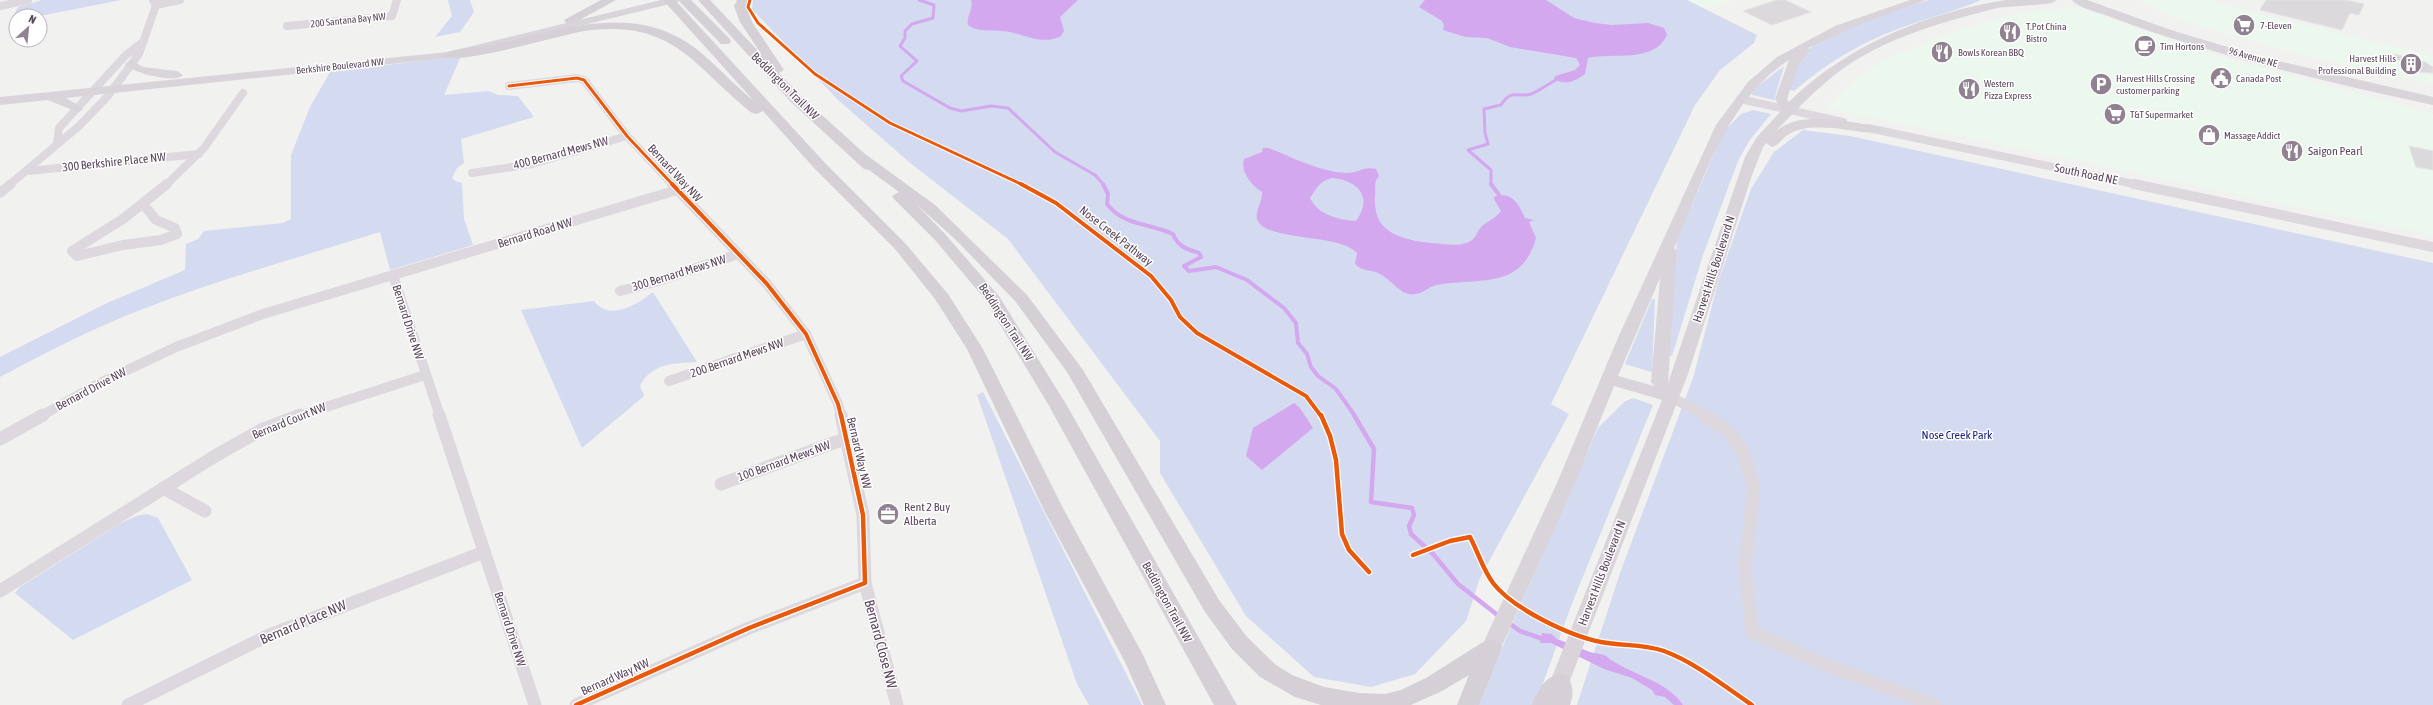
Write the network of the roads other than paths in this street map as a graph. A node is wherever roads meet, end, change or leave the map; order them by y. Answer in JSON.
{"nodes":[{"id":1,"x":28,"y":0,"type":"edge"},
{"id":2,"x":180,"y":0,"type":"edge"},
{"id":3,"x":397,"y":0,"type":"edge"},
{"id":4,"x":610,"y":0,"type":"edge"},
{"id":5,"x":644,"y":0,"type":"edge"},
{"id":6,"x":671,"y":0,"type":"edge"},
{"id":7,"x":684,"y":0,"type":"edge"},
{"id":8,"x":704,"y":0,"type":"edge"},
{"id":9,"x":743,"y":0,"type":"edge"},
{"id":10,"x":1921,"y":0,"type":"edge"},
{"id":11,"x":2021,"y":0,"type":"edge"},
{"id":12,"x":2053,"y":0,"type":"edge"},
{"id":13,"x":2100,"y":0,"type":"edge"},
{"id":14,"x":2110,"y":0,"type":"edge"},
{"id":15,"x":2072,"y":1,"type":"edge"},
{"id":16,"x":155,"y":2,"type":"edge"},
{"id":17,"x":1994,"y":3,"type":"edge"},
{"id":18,"x":3,"y":5,"type":"edge"},
{"id":19,"x":0,"y":16,"type":"edge"},
{"id":20,"x":570,"y":20,"type":"junction"},
{"id":21,"x":2166,"y":23,"type":"junction"},
{"id":22,"x":287,"y":26,"type":"dead end"},
{"id":23,"x":144,"y":41,"type":"junction"},
{"id":24,"x":1807,"y":45,"type":"junction"},
{"id":25,"x":448,"y":55,"type":"junction"},
{"id":26,"x":131,"y":64,"type":"junction"},
{"id":27,"x":177,"y":75,"type":"junction"},
{"id":28,"x":100,"y":82,"type":"junction"},
{"id":29,"x":2355,"y":84,"type":"junction"},
{"id":30,"x":114,"y":85,"type":"junction"},
{"id":31,"x":509,"y":86,"type":"dead end"},
{"id":32,"x":0,"y":92,"type":"edge"},
{"id":33,"x":91,"y":92,"type":"junction"},
{"id":34,"x":243,"y":93,"type":"dead end"},
{"id":35,"x":2433,"y":93,"type":"edge"},
{"id":36,"x":44,"y":96,"type":"junction"},
{"id":37,"x":796,"y":99,"type":"junction"},
{"id":38,"x":1740,"y":99,"type":"junction"},
{"id":39,"x":0,"y":101,"type":"edge"},
{"id":40,"x":2433,"y":101,"type":"edge"},
{"id":41,"x":2433,"y":105,"type":"edge"},
{"id":42,"x":77,"y":108,"type":"junction"},
{"id":43,"x":1788,"y":110,"type":"junction"},
{"id":44,"x":1877,"y":130,"type":"junction"},
{"id":45,"x":627,"y":136,"type":"junction"},
{"id":46,"x":792,"y":136,"type":"junction"},
{"id":47,"x":57,"y":143,"type":"junction"},
{"id":48,"x":199,"y":154,"type":"junction"},
{"id":49,"x":862,"y":158,"type":"junction"},
{"id":50,"x":28,"y":171,"type":"junction"},
{"id":51,"x":1746,"y":172,"type":"junction"},
{"id":52,"x":472,"y":173,"type":"dead end"},
{"id":53,"x":677,"y":190,"type":"junction"},
{"id":54,"x":0,"y":193,"type":"edge"},
{"id":55,"x":144,"y":205,"type":"junction"},
{"id":56,"x":1672,"y":236,"type":"junction"},
{"id":57,"x":2433,"y":247,"type":"edge"},
{"id":58,"x":738,"y":254,"type":"junction"},
{"id":59,"x":393,"y":276,"type":"junction"},
{"id":60,"x":620,"y":291,"type":"dead end"},
{"id":61,"x":806,"y":334,"type":"junction"},
{"id":62,"x":425,"y":374,"type":"junction"},
{"id":63,"x":1609,"y":379,"type":"junction"},
{"id":64,"x":669,"y":381,"type":"dead end"},
{"id":65,"x":1671,"y":397,"type":"junction"},
{"id":66,"x":847,"y":438,"type":"junction"},
{"id":67,"x":0,"y":439,"type":"edge"},
{"id":68,"x":721,"y":484,"type":"dead end"},
{"id":69,"x":163,"y":488,"type":"junction"},
{"id":70,"x":205,"y":511,"type":"dead end"},
{"id":71,"x":484,"y":552,"type":"junction"},
{"id":72,"x":864,"y":583,"type":"junction"},
{"id":73,"x":0,"y":591,"type":"edge"},
{"id":74,"x":1491,"y":648,"type":"junction"},
{"id":75,"x":1560,"y":682,"type":"junction"},
{"id":76,"x":128,"y":705,"type":"edge"},
{"id":77,"x":535,"y":705,"type":"edge"},
{"id":78,"x":576,"y":705,"type":"edge"},
{"id":79,"x":897,"y":705,"type":"edge"},
{"id":80,"x":1155,"y":705,"type":"edge"},
{"id":81,"x":1226,"y":705,"type":"edge"},
{"id":82,"x":1468,"y":705,"type":"edge"},
{"id":83,"x":1543,"y":705,"type":"edge"},
{"id":84,"x":1559,"y":705,"type":"edge"},
{"id":85,"x":1935,"y":705,"type":"edge"}],
"edges":[{"from":1,"to":18,"type":"street"},
{"from":2,"to":16,"type":"street"},
{"from":3,"to":22,"type":"street","name":"200 Santana Bay NW"},
{"from":4,"to":20,"type":"main road"},
{"from":5,"to":20,"type":"main road","name":"Berkshire Boulevard NW"},
{"from":6,"to":25,"type":"main road","name":"Berkshire Boulevard NW"},
{"from":6,"to":46,"type":"main road"},
{"from":7,"to":37,"type":"main road"},
{"from":8,"to":37,"type":"main road","name":"Beddington Trail NW"},
{"from":9,"to":37,"type":"main road"},
{"from":10,"to":24,"type":"main road"},
{"from":11,"to":17,"type":"main road","name":"Harvest Hills Boulevard N"},
{"from":12,"to":15,"type":"main road","name":"96 Avenue NE"},
{"from":12,"to":17,"type":"main road","name":"96 Avenue NE"},
{"from":13,"to":21,"type":"main road","name":"96 Avenue NE"},
{"from":14,"to":21,"type":"main road"},
{"from":15,"to":29,"type":"main road","name":"96 Avenue NE"},
{"from":16,"to":23,"type":"street"},
{"from":17,"to":43,"type":"main road","name":"Harvest Hills Boulevard N"},
{"from":18,"to":19,"type":"street"},
{"from":20,"to":27,"type":"main road","name":"Berkshire Boulevard NW"},
{"from":21,"to":35,"type":"main road","name":"96 Avenue NE"},
{"from":23,"to":26,"type":"street"},
{"from":23,"to":28,"type":"street"},
{"from":24,"to":38,"type":"main road"},
{"from":24,"to":43,"type":"main road"},
{"from":25,"to":30,"type":"main road","name":"Berkshire Boulevard NW"},
{"from":25,"to":46,"type":"main road"},
{"from":26,"to":27,"type":"main road"},
{"from":26,"to":30,"type":"street"},
{"from":27,"to":30,"type":"main road","name":"Berkshire Boulevard NW"},
{"from":28,"to":30,"type":"main road","name":"Berkshire Boulevard NW"},
{"from":28,"to":32,"type":"main road","name":"Berkshire Boulevard NW"},
{"from":28,"to":33,"type":"street"},
{"from":29,"to":40,"type":"main road","name":"96 Avenue NE"},
{"from":29,"to":41,"type":"main road"},
{"from":30,"to":33,"type":"main road","name":"Berkshire Boulevard NW"},
{"from":30,"to":47,"type":"street"},
{"from":31,"to":45,"type":"street","name":"Bernard Way NW"},
{"from":33,"to":36,"type":"main road","name":"Berkshire Boulevard NW"},
{"from":33,"to":42,"type":"street"},
{"from":34,"to":48,"type":"street","name":"300 Berkshire Place NW"},
{"from":36,"to":39,"type":"main road","name":"Berkshire Boulevard NW"},
{"from":36,"to":42,"type":"main road"},
{"from":37,"to":49,"type":"main road","name":"Beddington Trail NW"},
{"from":38,"to":43,"type":"street","name":"South Road NE"},
{"from":38,"to":56,"type":"main road"},
{"from":42,"to":47,"type":"street"},
{"from":43,"to":44,"type":"street","name":"South Road NE"},
{"from":43,"to":51,"type":"main road","name":"Harvest Hills Boulevard N"},
{"from":44,"to":51,"type":"main road"},
{"from":44,"to":57,"type":"street","name":"South Road NE"},
{"from":45,"to":52,"type":"street","name":"400 Bernard Mews NW"},
{"from":45,"to":53,"type":"street","name":"Bernard Way NW"},
{"from":46,"to":80,"type":"main road"},
{"from":47,"to":50,"type":"street"},
{"from":48,"to":50,"type":"street","name":"300 Berkshire Place NW"},
{"from":48,"to":55,"type":"street","name":"300 Berkshire Place NW"},
{"from":49,"to":74,"type":"main road"},
{"from":49,"to":81,"type":"main road","name":"Beddington Trail NW"},
{"from":50,"to":54,"type":"street"},
{"from":51,"to":65,"type":"main road","name":"Harvest Hills Boulevard N"},
{"from":53,"to":58,"type":"street","name":"Bernard Way NW"},
{"from":53,"to":59,"type":"street","name":"Bernard Road NW"},
{"from":55,"to":55,"type":"street","name":"300 Berkshire Place NW"},
{"from":56,"to":63,"type":"main road"},
{"from":56,"to":65,"type":"main road"},
{"from":58,"to":60,"type":"street","name":"300 Bernard Mews NW"},
{"from":58,"to":61,"type":"street","name":"Bernard Way NW"},
{"from":59,"to":62,"type":"street","name":"Bernard Drive NW"},
{"from":59,"to":67,"type":"street","name":"Bernard Drive NW"},
{"from":61,"to":64,"type":"street","name":"200 Bernard Mews NW"},
{"from":61,"to":66,"type":"street","name":"Bernard Way NW"},
{"from":62,"to":69,"type":"street","name":"Bernard Court NW"},
{"from":62,"to":71,"type":"street","name":"Bernard Drive NW"},
{"from":63,"to":65,"type":"main road"},
{"from":63,"to":74,"type":"main road"},
{"from":65,"to":75,"type":"main road","name":"Harvest Hills Boulevard N"},
{"from":65,"to":85,"type":"street"},
{"from":66,"to":68,"type":"street","name":"100 Bernard Mews NW"},
{"from":66,"to":72,"type":"street","name":"Bernard Way NW"},
{"from":69,"to":70,"type":"street"},
{"from":69,"to":73,"type":"street","name":"Bernard Court NW"},
{"from":71,"to":76,"type":"street","name":"Bernard Place NW"},
{"from":71,"to":77,"type":"street","name":"Bernard Drive NW"},
{"from":72,"to":78,"type":"street","name":"Bernard Way NW"},
{"from":72,"to":79,"type":"street","name":"Bernard Close NW"},
{"from":74,"to":82,"type":"main road"},
{"from":75,"to":83,"type":"main road"},
{"from":75,"to":84,"type":"main road"}]}
